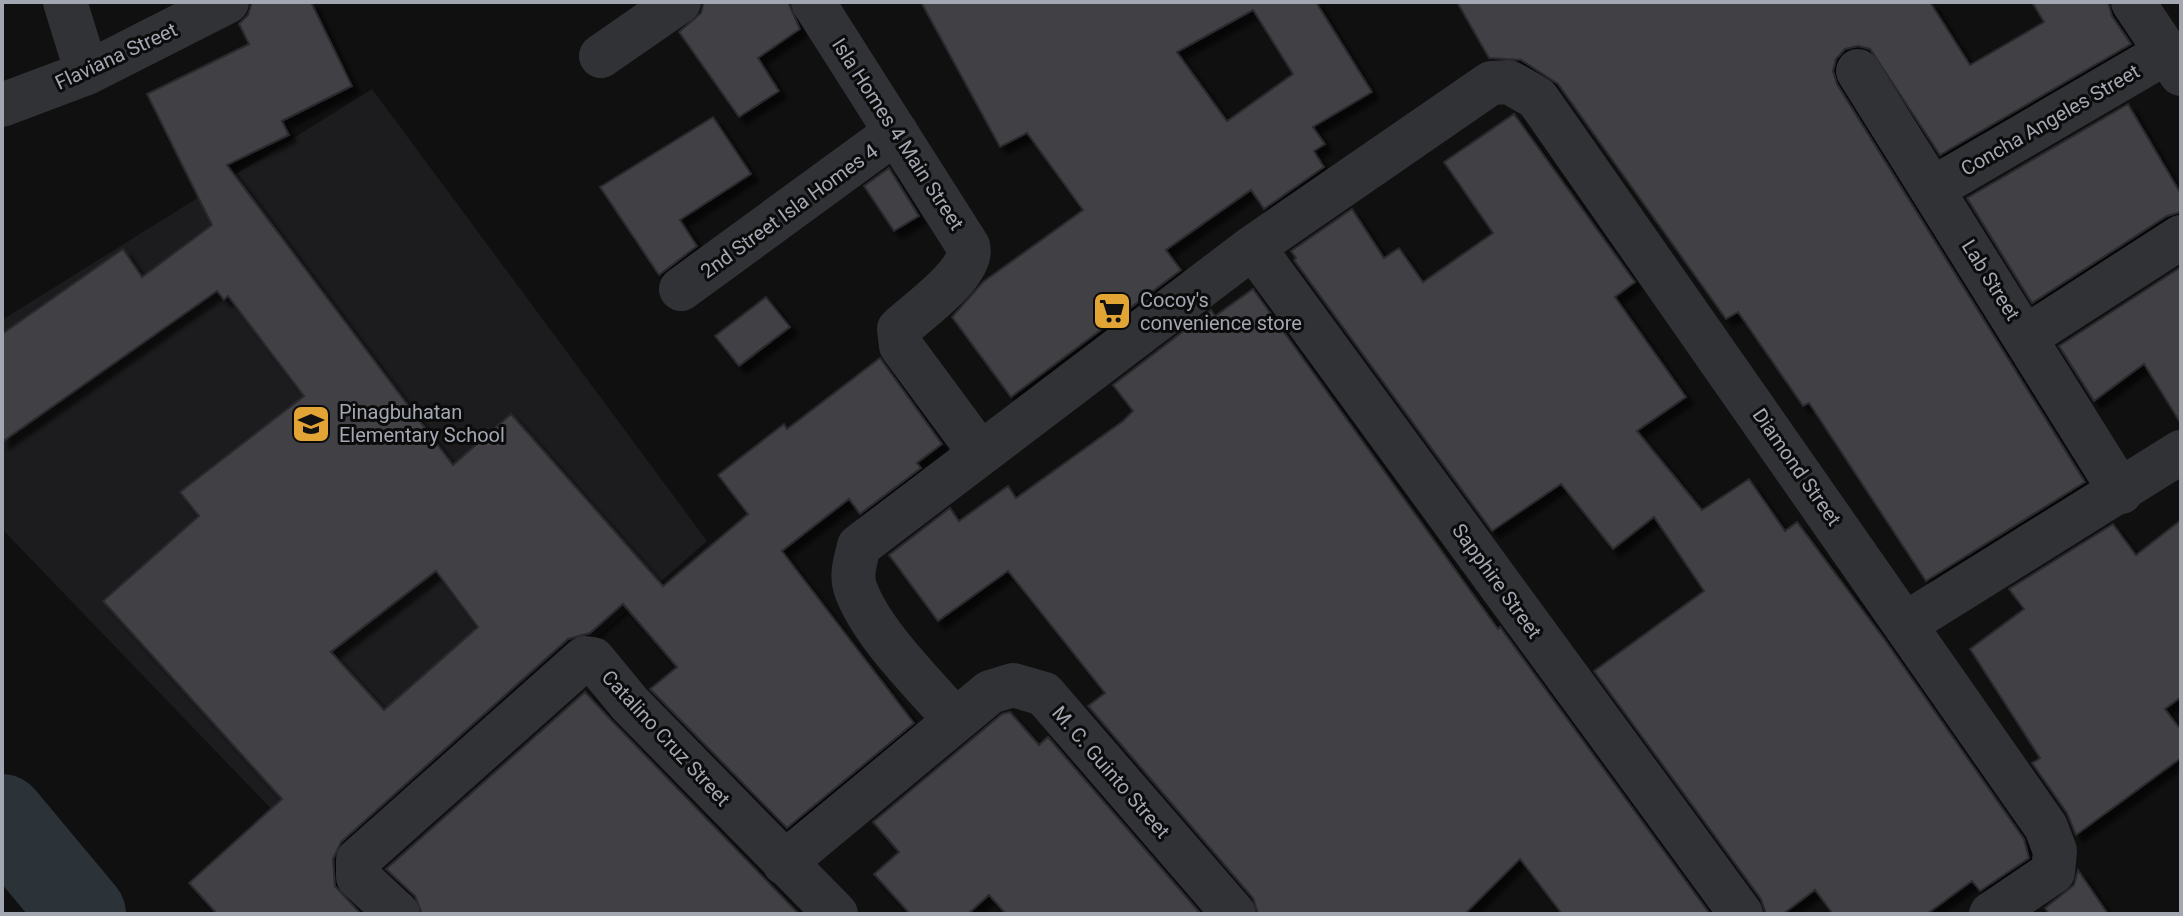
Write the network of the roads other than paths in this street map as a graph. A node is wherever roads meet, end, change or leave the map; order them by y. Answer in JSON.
{"nodes":[{"id":1,"x":65,"y":2,"type":"edge"},
{"id":2,"x":227,"y":2,"type":"edge"},
{"id":3,"x":679,"y":2,"type":"edge"},
{"id":4,"x":813,"y":2,"type":"edge"},
{"id":5,"x":2133,"y":2,"type":"edge"},
{"id":6,"x":601,"y":56,"type":"dead end"},
{"id":7,"x":2174,"y":63,"type":"edge"},
{"id":8,"x":1858,"y":71,"type":"dead end"},
{"id":9,"x":87,"y":73,"type":"junction"},
{"id":10,"x":2,"y":105,"type":"edge"},
{"id":11,"x":896,"y":132,"type":"junction"},
{"id":12,"x":1934,"y":188,"type":"junction"},
{"id":13,"x":2181,"y":237,"type":"edge"},
{"id":14,"x":1253,"y":247,"type":"junction"},
{"id":15,"x":681,"y":289,"type":"dead end"},
{"id":16,"x":2026,"y":337,"type":"junction"},
{"id":17,"x":980,"y":453,"type":"junction"},
{"id":18,"x":2176,"y":468,"type":"edge"},
{"id":19,"x":2121,"y":492,"type":"junction"},
{"id":20,"x":1907,"y":623,"type":"junction"},
{"id":21,"x":955,"y":720,"type":"junction"},
{"id":22,"x":784,"y":863,"type":"junction"},
{"id":23,"x":1997,"y":912,"type":"edge"},
{"id":24,"x":398,"y":914,"type":"edge"},
{"id":25,"x":836,"y":914,"type":"edge"},
{"id":26,"x":1234,"y":914,"type":"edge"},
{"id":27,"x":1741,"y":914,"type":"edge"}],
"edges":[{"from":1,"to":9,"type":"street"},
{"from":2,"to":9,"type":"street","name":"Flaviana Street"},
{"from":3,"to":6,"type":"street"},
{"from":4,"to":11,"type":"street","name":"Isla Homes 4 Main Street"},
{"from":5,"to":7,"type":"street"},
{"from":7,"to":12,"type":"street","name":"Concha Angeles Street"},
{"from":8,"to":12,"type":"street","name":"Lab Street"},
{"from":9,"to":10,"type":"street","name":"Flaviana Street"},
{"from":11,"to":15,"type":"street","name":"2nd Street Isla Homes 4"},
{"from":11,"to":17,"type":"street","name":"Isla Homes 4 Main Street"},
{"from":12,"to":16,"type":"street","name":"Lab Street"},
{"from":13,"to":16,"type":"street"},
{"from":14,"to":17,"type":"street"},
{"from":14,"to":20,"type":"street","name":"Diamond Street"},
{"from":14,"to":27,"type":"street","name":"Sapphire Street"},
{"from":16,"to":19,"type":"street","name":"Lab Street"},
{"from":17,"to":21,"type":"street"},
{"from":18,"to":19,"type":"street"},
{"from":19,"to":20,"type":"street"},
{"from":20,"to":23,"type":"street","name":"Diamond Street"},
{"from":21,"to":22,"type":"street","name":"M. C. Guinto Street"},
{"from":21,"to":26,"type":"street","name":"M. C. Guinto Street"},
{"from":22,"to":24,"type":"street","name":"Catalino Cruz Street"},
{"from":22,"to":25,"type":"street","name":"Catalino Cruz Street"}]}
